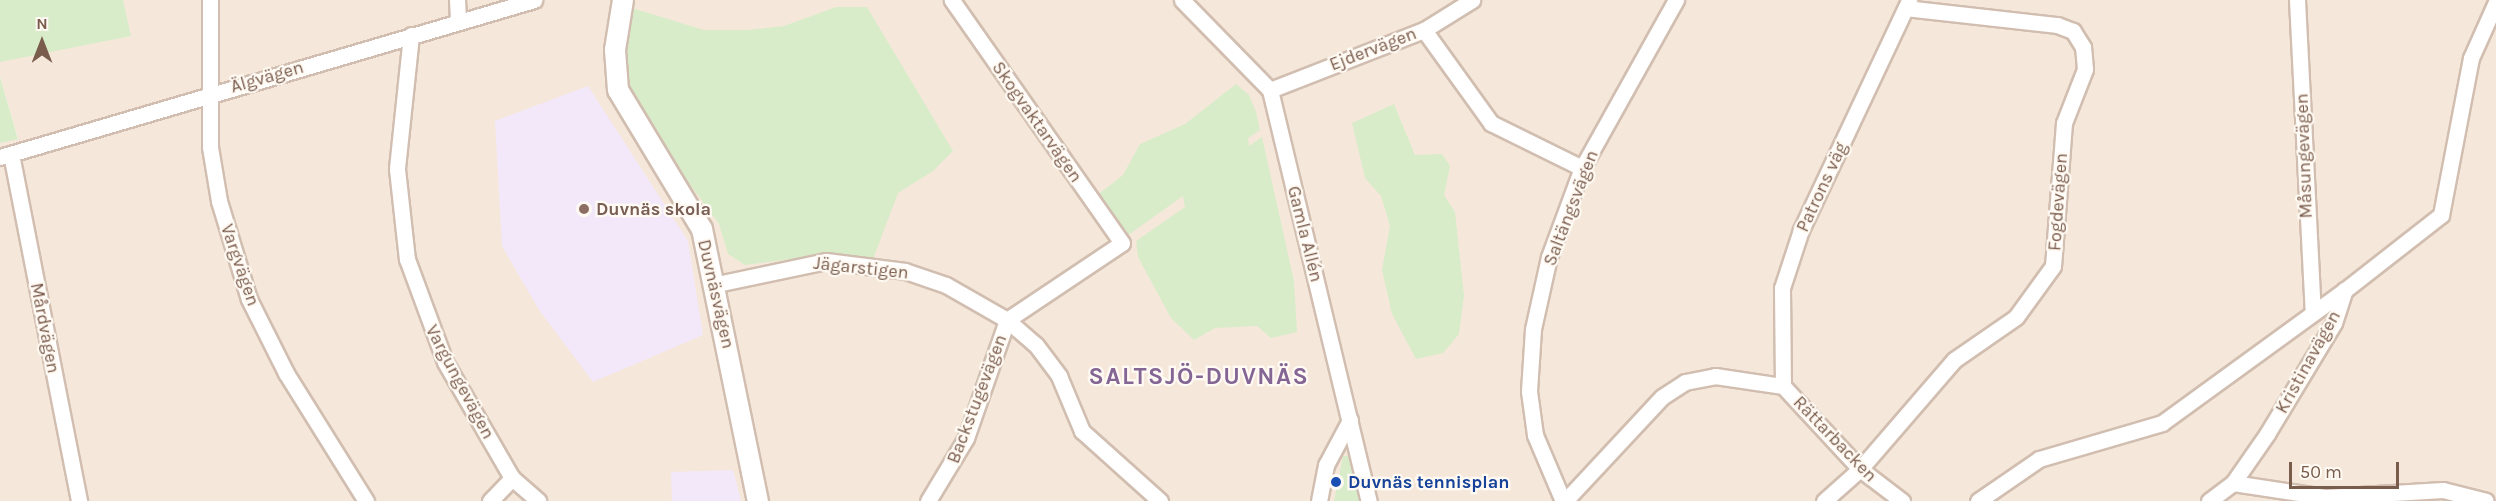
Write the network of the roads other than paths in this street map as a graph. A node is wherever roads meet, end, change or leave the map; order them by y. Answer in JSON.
{"nodes":[{"id":1,"x":210,"y":0,"type":"edge"},
{"id":2,"x":457,"y":0,"type":"edge"},
{"id":3,"x":534,"y":0,"type":"edge"},
{"id":4,"x":623,"y":0,"type":"edge"},
{"id":5,"x":952,"y":0,"type":"edge"},
{"id":6,"x":1182,"y":0,"type":"edge"},
{"id":7,"x":1472,"y":0,"type":"edge"},
{"id":8,"x":1676,"y":0,"type":"edge"},
{"id":9,"x":2297,"y":0,"type":"edge"},
{"id":10,"x":2496,"y":2,"type":"edge"},
{"id":11,"x":1908,"y":4,"type":"edge"},
{"id":12,"x":458,"y":22,"type":"junction"},
{"id":13,"x":1424,"y":30,"type":"junction"},
{"id":14,"x":411,"y":35,"type":"junction"},
{"id":15,"x":1270,"y":90,"type":"junction"},
{"id":16,"x":207,"y":95,"type":"junction"},
{"id":17,"x":5,"y":155,"type":"edge"},
{"id":18,"x":1582,"y":168,"type":"junction"},
{"id":19,"x":1122,"y":243,"type":"joint"},
{"id":20,"x":717,"y":284,"type":"junction"},
{"id":21,"x":2345,"y":290,"type":"junction"},
{"id":22,"x":2313,"y":312,"type":"junction"},
{"id":23,"x":1007,"y":320,"type":"junction"},
{"id":24,"x":1783,"y":386,"type":"junction"},
{"id":25,"x":1350,"y":420,"type":"junction"},
{"id":26,"x":1860,"y":469,"type":"junction"},
{"id":27,"x":512,"y":478,"type":"junction"},
{"id":28,"x":2233,"y":483,"type":"junction"},
{"id":29,"x":79,"y":501,"type":"edge"},
{"id":30,"x":366,"y":501,"type":"edge"},
{"id":31,"x":490,"y":501,"type":"edge"},
{"id":32,"x":538,"y":501,"type":"edge"},
{"id":33,"x":758,"y":501,"type":"edge"},
{"id":34,"x":928,"y":501,"type":"edge"},
{"id":35,"x":1160,"y":501,"type":"edge"},
{"id":36,"x":1319,"y":501,"type":"edge"},
{"id":37,"x":1369,"y":501,"type":"edge"},
{"id":38,"x":1564,"y":501,"type":"edge"},
{"id":39,"x":1824,"y":501,"type":"edge"},
{"id":40,"x":1902,"y":501,"type":"edge"},
{"id":41,"x":1978,"y":501,"type":"edge"},
{"id":42,"x":2209,"y":501,"type":"edge"},
{"id":43,"x":2486,"y":501,"type":"edge"}],
"edges":[{"from":1,"to":16,"type":"street","name":"Vargvägen"},
{"from":2,"to":12,"type":"street"},
{"from":3,"to":12,"type":"street","name":"Älgvägen"},
{"from":4,"to":20,"type":"street","name":"Duvnäsvägen"},
{"from":5,"to":19,"type":"street","name":"Skogvaktarvägen"},
{"from":6,"to":15,"type":"street"},
{"from":7,"to":13,"type":"street","name":"Ejdervägen"},
{"from":8,"to":18,"type":"street","name":"Saltängsvägen"},
{"from":9,"to":22,"type":"street","name":"Måsungevägen"},
{"from":10,"to":21,"type":"street","name":"Kristinavägen"},
{"from":11,"to":24,"type":"street","name":"Patrons väg"},
{"from":11,"to":26,"type":"street","name":"Fogdevägen"},
{"from":12,"to":14,"type":"street","name":"Älgvägen"},
{"from":13,"to":15,"type":"street","name":"Ejdervägen"},
{"from":13,"to":18,"type":"street"},
{"from":14,"to":16,"type":"street","name":"Älgvägen"},
{"from":14,"to":27,"type":"street","name":"Vargungevägen"},
{"from":15,"to":25,"type":"street","name":"Gamla Allén"},
{"from":16,"to":17,"type":"street","name":"Älgvägen"},
{"from":16,"to":30,"type":"street","name":"Vargvägen"},
{"from":17,"to":29,"type":"street","name":"Mårdvägen"},
{"from":18,"to":38,"type":"street","name":"Saltängsvägen"},
{"from":19,"to":23,"type":"street","name":"Backstugevägen"},
{"from":20,"to":23,"type":"street","name":"Jägarstigen"},
{"from":20,"to":33,"type":"street","name":"Duvnäsvägen"},
{"from":21,"to":22,"type":"street"},
{"from":21,"to":28,"type":"street","name":"Kristinavägen"},
{"from":22,"to":41,"type":"street"},
{"from":23,"to":34,"type":"street","name":"Backstugevägen"},
{"from":23,"to":35,"type":"street","name":"Jägarstigen"},
{"from":24,"to":26,"type":"street","name":"Rättarbacken"},
{"from":24,"to":38,"type":"street","name":"Rättarbacken"},
{"from":25,"to":36,"type":"street"},
{"from":25,"to":37,"type":"street","name":"Gamla Allén"},
{"from":26,"to":39,"type":"street","name":"Fogdevägen"},
{"from":26,"to":40,"type":"street","name":"Rättarbacken"},
{"from":27,"to":31,"type":"street"},
{"from":27,"to":32,"type":"street","name":"Vargungevägen"},
{"from":28,"to":42,"type":"street","name":"Kristinavägen"},
{"from":28,"to":43,"type":"street"}]}
